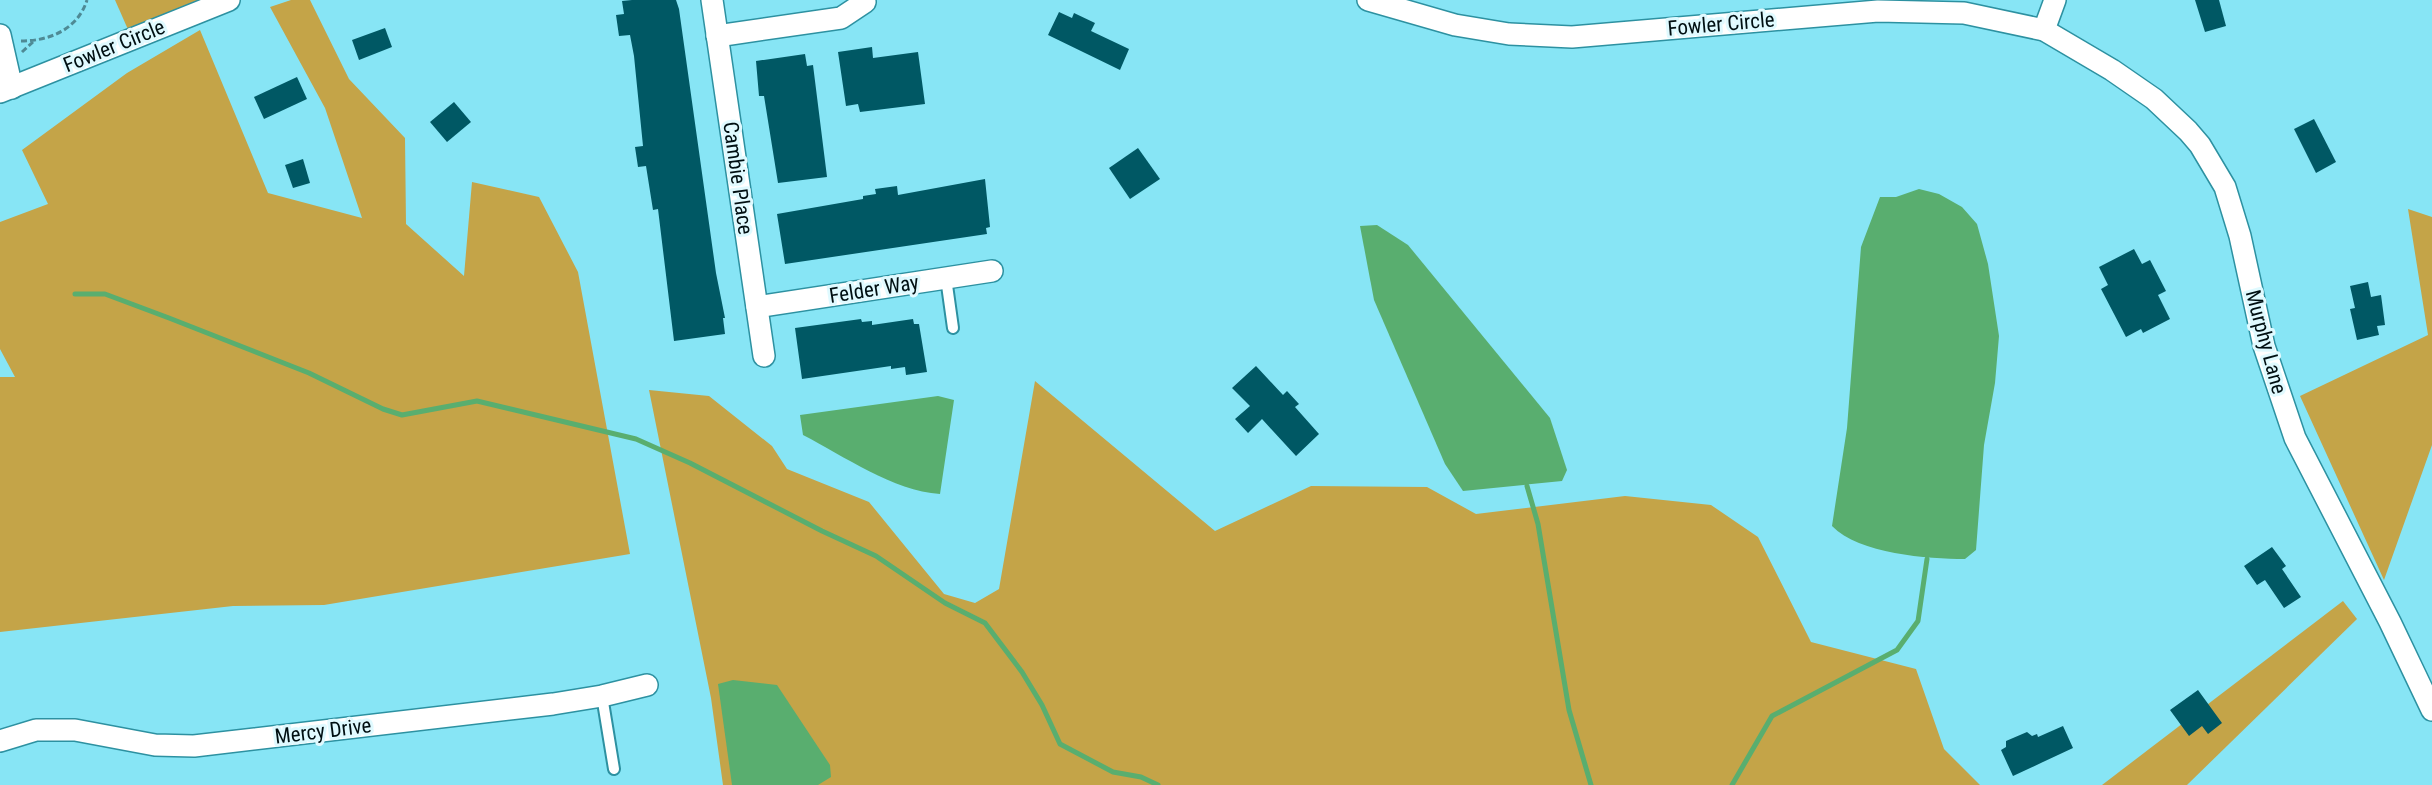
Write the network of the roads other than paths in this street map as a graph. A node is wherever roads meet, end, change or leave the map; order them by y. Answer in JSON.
{"nodes":[{"id":1,"x":229,"y":0,"type":"edge"},
{"id":2,"x":712,"y":0,"type":"edge"},
{"id":3,"x":1368,"y":0,"type":"edge"},
{"id":4,"x":2055,"y":0,"type":"edge"},
{"id":5,"x":865,"y":2,"type":"dead end"},
{"id":6,"x":2044,"y":30,"type":"junction"},
{"id":7,"x":717,"y":36,"type":"junction"},
{"id":8,"x":0,"y":39,"type":"edge"},
{"id":9,"x":6,"y":90,"type":"edge"},
{"id":10,"x":992,"y":272,"type":"dead end"},
{"id":11,"x":946,"y":278,"type":"junction"},
{"id":12,"x":757,"y":307,"type":"junction"},
{"id":13,"x":953,"y":328,"type":"dead end"},
{"id":14,"x":764,"y":356,"type":"dead end"},
{"id":15,"x":647,"y":685,"type":"dead end"},
{"id":16,"x":602,"y":696,"type":"junction"},
{"id":17,"x":2432,"y":710,"type":"edge"},
{"id":18,"x":0,"y":741,"type":"edge"},
{"id":19,"x":614,"y":769,"type":"dead end"}],
"edges":[{"from":1,"to":9,"type":"street","name":"Fowler Circle"},
{"from":2,"to":7,"type":"street","name":"Cambie Place"},
{"from":3,"to":6,"type":"street","name":"Fowler Circle"},
{"from":4,"to":6,"type":"street"},
{"from":5,"to":7,"type":"street"},
{"from":6,"to":17,"type":"street","name":"Murphy Lane"},
{"from":7,"to":12,"type":"street","name":"Cambie Place"},
{"from":8,"to":9,"type":"street"},
{"from":10,"to":11,"type":"street","name":"Felder Way"},
{"from":11,"to":12,"type":"street","name":"Felder Way"},
{"from":11,"to":13,"type":"lane"},
{"from":12,"to":14,"type":"street","name":"Cambie Place"},
{"from":15,"to":16,"type":"street","name":"Mercy Drive"},
{"from":16,"to":18,"type":"street","name":"Mercy Drive"},
{"from":16,"to":19,"type":"lane"}]}
